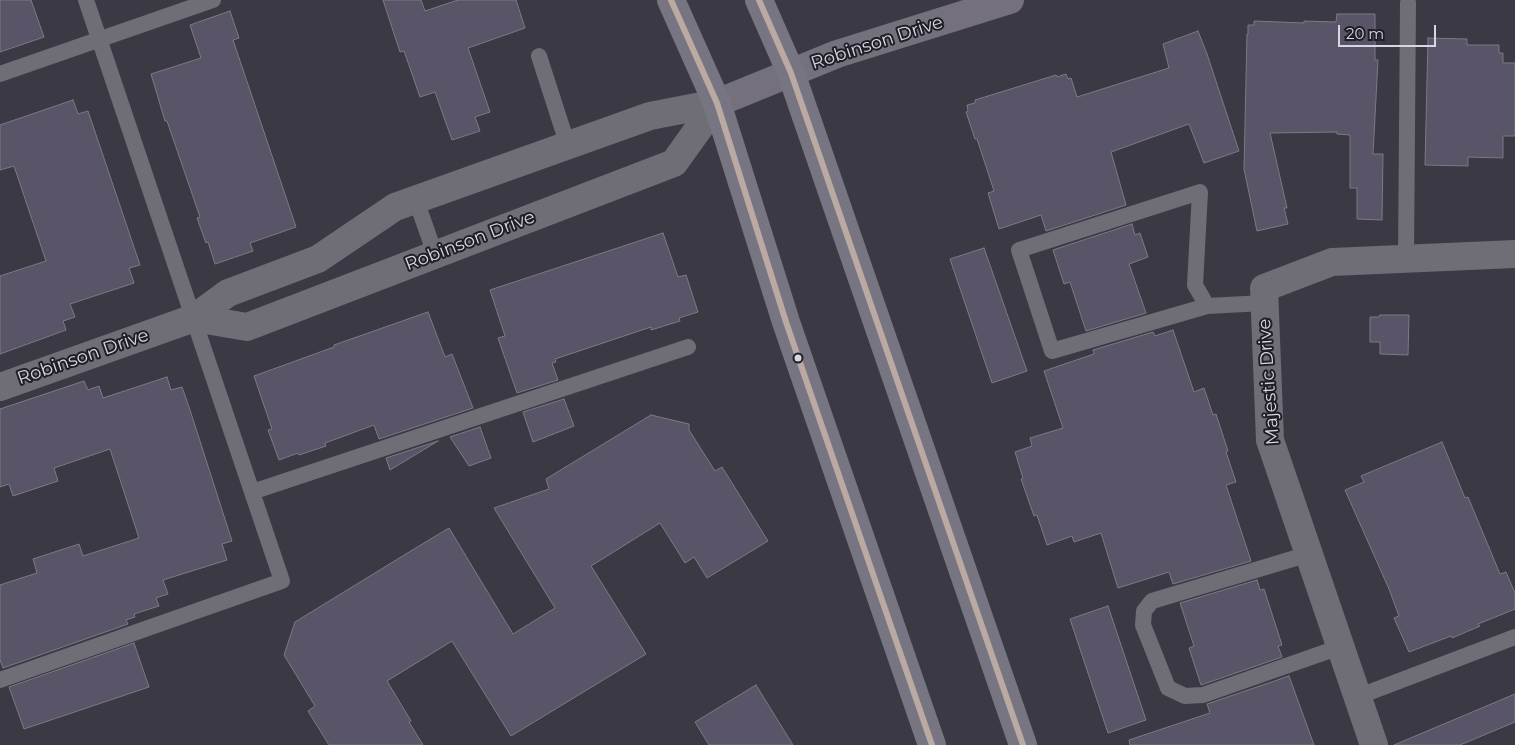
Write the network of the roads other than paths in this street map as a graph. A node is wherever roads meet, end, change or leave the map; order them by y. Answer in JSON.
{"nodes":[{"id":1,"x":86,"y":0,"type":"edge"},
{"id":2,"x":213,"y":0,"type":"edge"},
{"id":3,"x":671,"y":0,"type":"edge"},
{"id":4,"x":759,"y":0,"type":"edge"},
{"id":5,"x":1010,"y":0,"type":"edge"},
{"id":6,"x":1408,"y":3,"type":"dead end"},
{"id":7,"x":100,"y":39,"type":"junction"},
{"id":8,"x":540,"y":56,"type":"dead end"},
{"id":9,"x":791,"y":73,"type":"junction"},
{"id":10,"x":0,"y":74,"type":"edge"},
{"id":11,"x":717,"y":103,"type":"junction"},
{"id":12,"x":568,"y":146,"type":"junction"},
{"id":13,"x":416,"y":200,"type":"junction"},
{"id":14,"x":435,"y":254,"type":"junction"},
{"id":15,"x":1515,"y":254,"type":"edge"},
{"id":16,"x":1406,"y":259,"type":"junction"},
{"id":17,"x":1264,"y":304,"type":"junction"},
{"id":18,"x":1207,"y":306,"type":"junction"},
{"id":19,"x":194,"y":318,"type":"junction"},
{"id":20,"x":688,"y":347,"type":"dead end"},
{"id":21,"x":0,"y":386,"type":"edge"},
{"id":22,"x":252,"y":492,"type":"junction"},
{"id":23,"x":1309,"y":554,"type":"junction"},
{"id":24,"x":1515,"y":637,"type":"edge"},
{"id":25,"x":1340,"y":646,"type":"junction"},
{"id":26,"x":0,"y":680,"type":"edge"},
{"id":27,"x":1357,"y":697,"type":"junction"},
{"id":28,"x":932,"y":745,"type":"edge"},
{"id":29,"x":1023,"y":745,"type":"edge"},
{"id":30,"x":1374,"y":745,"type":"edge"}],
"edges":[{"from":1,"to":7,"type":"lane"},
{"from":2,"to":7,"type":"lane"},
{"from":3,"to":11,"type":"main road"},
{"from":4,"to":9,"type":"main road"},
{"from":5,"to":9,"type":"street","name":"Robinson Drive"},
{"from":6,"to":16,"type":"lane"},
{"from":7,"to":10,"type":"lane"},
{"from":7,"to":19,"type":"lane"},
{"from":8,"to":12,"type":"lane"},
{"from":9,"to":11,"type":"street","name":"Robinson Drive"},
{"from":9,"to":29,"type":"main road"},
{"from":11,"to":12,"type":"street","name":"Robinson Drive"},
{"from":11,"to":14,"type":"street","name":"Robinson Drive"},
{"from":11,"to":28,"type":"main road"},
{"from":12,"to":13,"type":"street","name":"Robinson Drive"},
{"from":13,"to":14,"type":"lane"},
{"from":13,"to":19,"type":"street","name":"Robinson Drive"},
{"from":14,"to":19,"type":"street","name":"Robinson Drive"},
{"from":15,"to":16,"type":"street","name":"Majestic Drive"},
{"from":16,"to":17,"type":"street","name":"Majestic Drive"},
{"from":17,"to":18,"type":"lane"},
{"from":17,"to":23,"type":"street","name":"Majestic Drive"},
{"from":18,"to":18,"type":"lane"},
{"from":19,"to":21,"type":"street","name":"Robinson Drive"},
{"from":19,"to":22,"type":"lane"},
{"from":20,"to":22,"type":"lane"},
{"from":22,"to":26,"type":"lane"},
{"from":23,"to":25,"type":"street","name":"Majestic Drive"},
{"from":23,"to":25,"type":"lane"},
{"from":24,"to":27,"type":"lane"},
{"from":25,"to":27,"type":"street","name":"Majestic Drive"},
{"from":27,"to":30,"type":"street","name":"Majestic Drive"}]}
